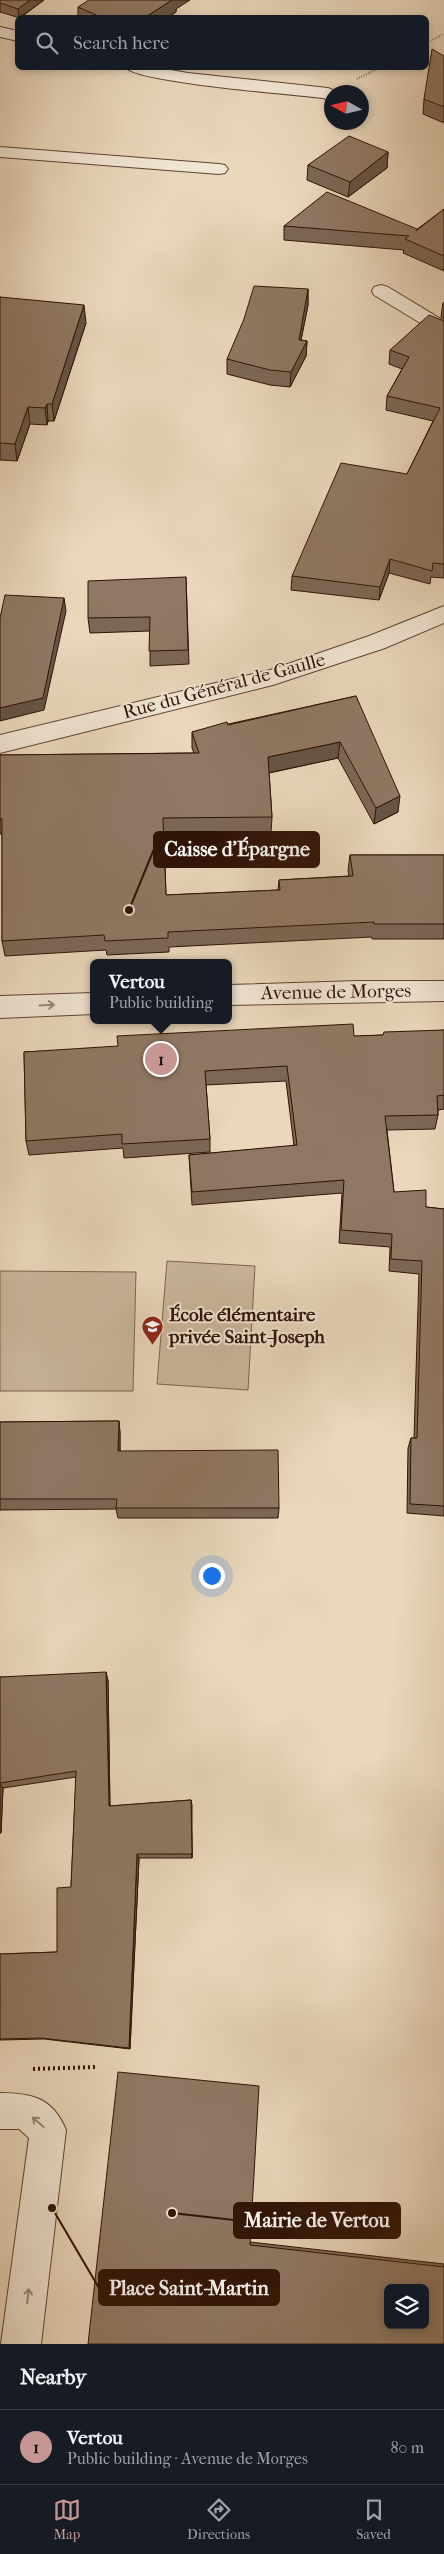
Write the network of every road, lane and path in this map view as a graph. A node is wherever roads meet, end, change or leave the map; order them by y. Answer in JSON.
{"nodes":[{"id":1,"x":0,"y":32,"type":"edge"},
{"id":2,"x":444,"y":34,"type":"edge"},
{"id":3,"x":15,"y":35,"type":"edge"},
{"id":4,"x":429,"y":42,"type":"edge"},
{"id":5,"x":146,"y":70,"type":"edge"},
{"id":6,"x":324,"y":93,"type":"edge"},
{"id":7,"x":0,"y":152,"type":"edge"},
{"id":8,"x":219,"y":170,"type":"dead end"},
{"id":9,"x":381,"y":291,"type":"dead end"},
{"id":10,"x":444,"y":328,"type":"edge"},
{"id":11,"x":444,"y":614,"type":"edge"},
{"id":12,"x":0,"y":744,"type":"edge"},
{"id":13,"x":444,"y":991,"type":"edge"},
{"id":14,"x":232,"y":996,"type":"edge"},
{"id":15,"x":90,"y":1003,"type":"edge"},
{"id":16,"x":0,"y":1008,"type":"edge"},
{"id":17,"x":96,"y":2067,"type":"dead end"},
{"id":18,"x":29,"y":2070,"type":"dead end"},
{"id":19,"x":0,"y":2112,"type":"edge"},
{"id":20,"x":22,"y":2344,"type":"edge"}],
"edges":[{"from":1,"to":3,"type":"street"},
{"from":2,"to":4,"type":"path"},
{"from":5,"to":6,"type":"street"},
{"from":7,"to":8,"type":"street"},
{"from":9,"to":10,"type":"street"},
{"from":11,"to":12,"type":"street","name":"Rue du Général de Gaulle"},
{"from":13,"to":14,"type":"street","name":"Avenue de Morges"},
{"from":16,"to":15,"type":"street","one_way":true},
{"from":17,"to":18,"type":"path"},
{"from":20,"to":19,"type":"street","one_way":true}]}
